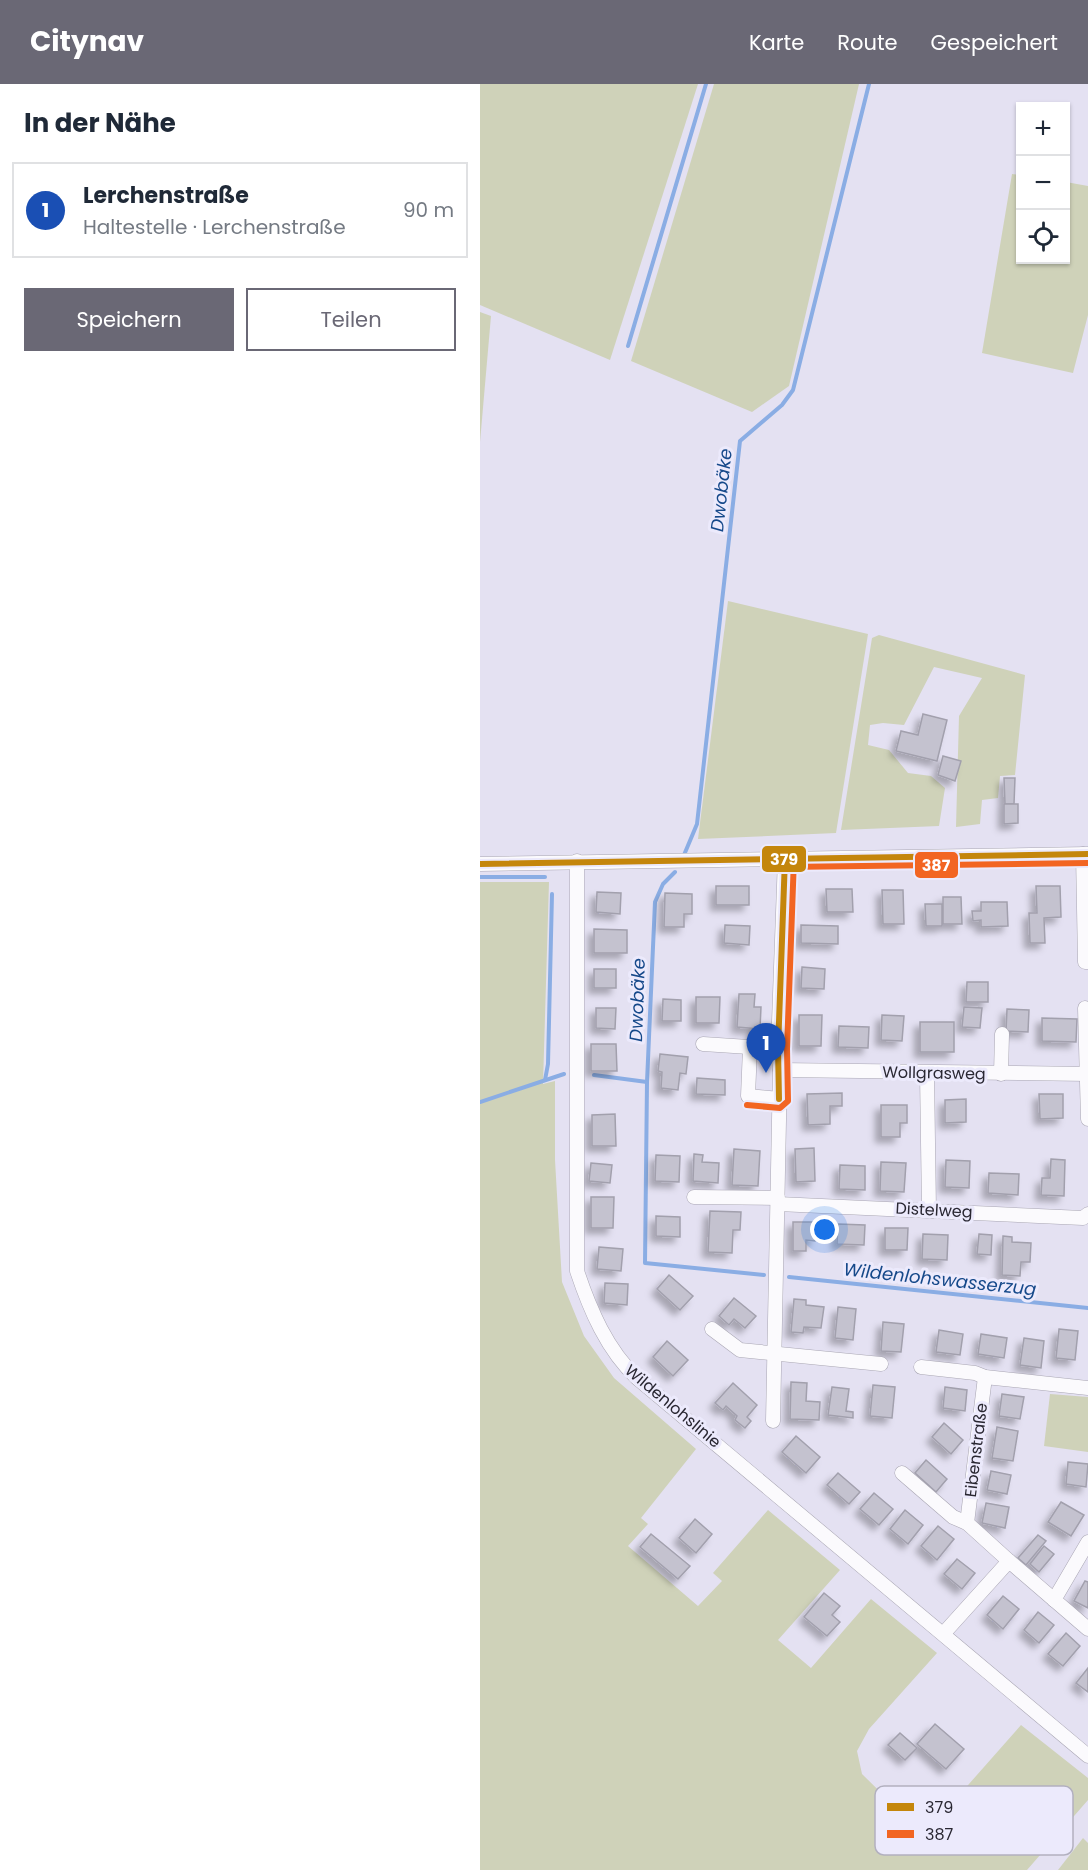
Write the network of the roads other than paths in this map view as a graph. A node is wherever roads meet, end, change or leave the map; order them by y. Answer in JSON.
{"nodes":[{"id":1,"x":1085,"y":854,"type":"edge"},
{"id":2,"x":785,"y":858,"type":"junction"},
{"id":3,"x":577,"y":861,"type":"junction"},
{"id":4,"x":480,"y":864,"type":"edge"},
{"id":5,"x":1088,"y":962,"type":"edge"},
{"id":6,"x":1085,"y":1008,"type":"dead end"},
{"id":7,"x":1002,"y":1034,"type":"dead end"},
{"id":8,"x":703,"y":1044,"type":"dead end"},
{"id":9,"x":750,"y":1048,"type":"junction"},
{"id":10,"x":778,"y":1049,"type":"junction"},
{"id":11,"x":780,"y":1070,"type":"junction"},
{"id":12,"x":927,"y":1074,"type":"junction"},
{"id":13,"x":1001,"y":1074,"type":"junction"},
{"id":14,"x":1088,"y":1074,"type":"edge"},
{"id":15,"x":780,"y":1099,"type":"junction"},
{"id":16,"x":1088,"y":1119,"type":"edge"},
{"id":17,"x":694,"y":1197,"type":"dead end"},
{"id":18,"x":778,"y":1201,"type":"junction"},
{"id":19,"x":929,"y":1210,"type":"junction"},
{"id":20,"x":1088,"y":1214,"type":"edge"},
{"id":21,"x":712,"y":1329,"type":"dead end"},
{"id":22,"x":775,"y":1352,"type":"junction"},
{"id":23,"x":881,"y":1364,"type":"dead end"},
{"id":24,"x":921,"y":1366,"type":"dead end"},
{"id":25,"x":985,"y":1377,"type":"junction"},
{"id":26,"x":1088,"y":1388,"type":"edge"},
{"id":27,"x":773,"y":1421,"type":"dead end"},
{"id":28,"x":902,"y":1473,"type":"dead end"},
{"id":29,"x":967,"y":1523,"type":"junction"},
{"id":30,"x":1088,"y":1542,"type":"edge"},
{"id":31,"x":1009,"y":1561,"type":"junction"},
{"id":32,"x":1054,"y":1600,"type":"junction"},
{"id":33,"x":1088,"y":1629,"type":"edge"},
{"id":34,"x":944,"y":1633,"type":"junction"},
{"id":35,"x":1088,"y":1756,"type":"edge"}],
"edges":[{"from":1,"to":2,"type":"street"},
{"from":1,"to":5,"type":"street"},
{"from":2,"to":3,"type":"street"},
{"from":2,"to":10,"type":"street"},
{"from":3,"to":4,"type":"street"},
{"from":3,"to":34,"type":"street","name":"Wildenlohslinie"},
{"from":6,"to":14,"type":"street"},
{"from":7,"to":13,"type":"street"},
{"from":8,"to":9,"type":"street"},
{"from":9,"to":10,"type":"street"},
{"from":9,"to":15,"type":"street"},
{"from":10,"to":11,"type":"street"},
{"from":11,"to":12,"type":"street","name":"Wollgrasweg"},
{"from":11,"to":15,"type":"street"},
{"from":12,"to":13,"type":"street","name":"Wollgrasweg"},
{"from":12,"to":19,"type":"street"},
{"from":13,"to":14,"type":"street","name":"Wollgrasweg"},
{"from":14,"to":16,"type":"street"},
{"from":15,"to":18,"type":"street"},
{"from":17,"to":18,"type":"street","name":"Distelweg"},
{"from":18,"to":19,"type":"street","name":"Distelweg"},
{"from":18,"to":22,"type":"street"},
{"from":19,"to":20,"type":"street","name":"Distelweg"},
{"from":21,"to":22,"type":"street"},
{"from":22,"to":23,"type":"street"},
{"from":22,"to":27,"type":"street"},
{"from":24,"to":25,"type":"street"},
{"from":25,"to":26,"type":"street"},
{"from":25,"to":29,"type":"street","name":"Eibenstraße"},
{"from":28,"to":29,"type":"street","name":"Eibenstraße"},
{"from":29,"to":31,"type":"street","name":"Eibenstraße"},
{"from":30,"to":32,"type":"street"},
{"from":31,"to":32,"type":"street","name":"Eibenstraße"},
{"from":31,"to":34,"type":"street"},
{"from":32,"to":33,"type":"street","name":"Eibenstraße"},
{"from":34,"to":35,"type":"street","name":"Wildenlohslinie"}]}
